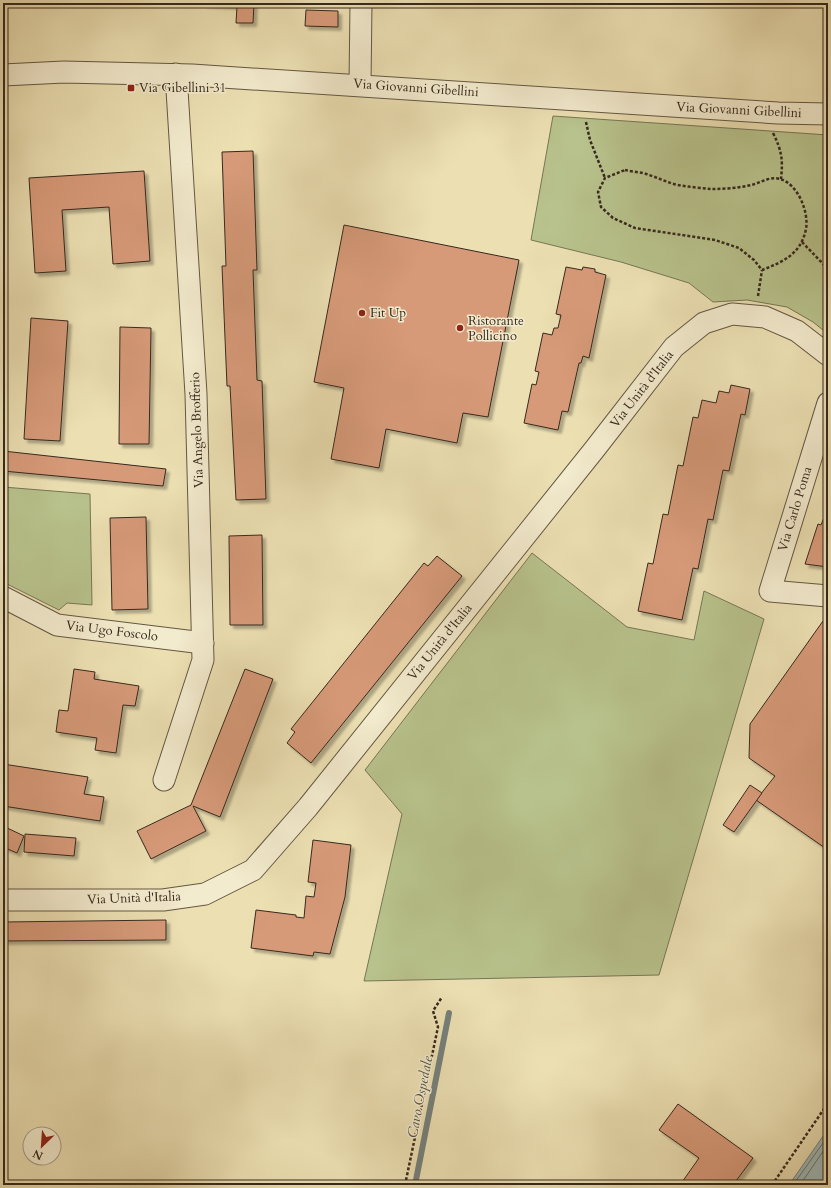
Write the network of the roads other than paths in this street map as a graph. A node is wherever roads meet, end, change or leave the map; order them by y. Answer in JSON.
{"nodes":[{"id":1,"x":361,"y":3,"type":"edge"},
{"id":2,"x":176,"y":74,"type":"junction"},
{"id":3,"x":3,"y":75,"type":"edge"},
{"id":4,"x":360,"y":85,"type":"junction"},
{"id":5,"x":828,"y":114,"type":"edge"},
{"id":6,"x":828,"y":355,"type":"edge"},
{"id":7,"x":828,"y":403,"type":"edge"},
{"id":8,"x":828,"y":596,"type":"edge"},
{"id":9,"x":3,"y":597,"type":"edge"},
{"id":10,"x":203,"y":643,"type":"junction"},
{"id":11,"x":164,"y":780,"type":"dead end"},
{"id":12,"x":3,"y":900,"type":"edge"}],
"edges":[{"from":1,"to":4,"type":"street"},
{"from":2,"to":3,"type":"street","name":"Via Giovanni Gibellini"},
{"from":2,"to":4,"type":"street","name":"Via Giovanni Gibellini"},
{"from":2,"to":10,"type":"street","name":"Via Angelo Brofferio"},
{"from":4,"to":5,"type":"street","name":"Via Giovanni Gibellini"},
{"from":6,"to":12,"type":"street","name":"Via Unità d'Italia"},
{"from":7,"to":8,"type":"street","name":"Via Carlo Poma"},
{"from":9,"to":10,"type":"street","name":"Via Ugo Foscolo"},
{"from":10,"to":11,"type":"street","name":"Via Angelo Brofferio"}]}
